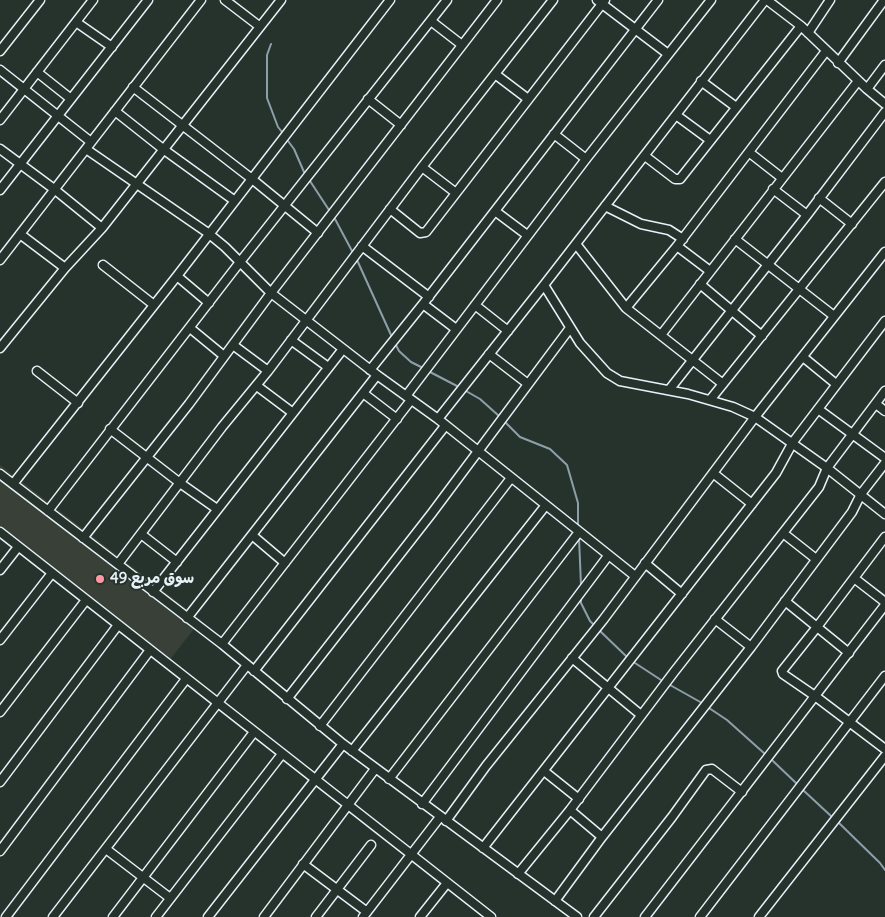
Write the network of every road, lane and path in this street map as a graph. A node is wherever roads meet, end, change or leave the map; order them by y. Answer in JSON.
{"nodes":[{"id":1,"x":40,"y":0,"type":"edge"},
{"id":2,"x":93,"y":0,"type":"edge"},
{"id":3,"x":148,"y":0,"type":"edge"},
{"id":4,"x":201,"y":0,"type":"edge"},
{"id":5,"x":225,"y":0,"type":"edge"},
{"id":6,"x":281,"y":0,"type":"edge"},
{"id":7,"x":390,"y":0,"type":"edge"},
{"id":8,"x":447,"y":0,"type":"edge"},
{"id":9,"x":497,"y":0,"type":"edge"},
{"id":10,"x":553,"y":0,"type":"edge"},
{"id":11,"x":658,"y":0,"type":"edge"},
{"id":12,"x":711,"y":0,"type":"edge"},
{"id":13,"x":766,"y":0,"type":"edge"},
{"id":14,"x":830,"y":0,"type":"edge"},
{"id":15,"x":883,"y":0,"type":"edge"},
{"id":16,"x":601,"y":1,"type":"edge"},
{"id":17,"x":778,"y":4,"type":"edge"},
{"id":18,"x":76,"y":22,"type":"junction"},
{"id":19,"x":431,"y":22,"type":"junction"},
{"id":20,"x":260,"y":26,"type":"junction"},
{"id":21,"x":801,"y":26,"type":"junction"},
{"id":22,"x":635,"y":30,"type":"junction"},
{"id":23,"x":808,"y":33,"type":"junction"},
{"id":24,"x":462,"y":45,"type":"junction"},
{"id":25,"x":112,"y":47,"type":"junction"},
{"id":26,"x":0,"y":51,"type":"edge"},
{"id":27,"x":826,"y":51,"type":"junction"},
{"id":28,"x":668,"y":54,"type":"junction"},
{"id":29,"x":838,"y":62,"type":"junction"},
{"id":30,"x":885,"y":65,"type":"edge"},
{"id":31,"x":0,"y":70,"type":"edge"},
{"id":32,"x":37,"y":72,"type":"junction"},
{"id":33,"x":495,"y":74,"type":"junction"},
{"id":34,"x":702,"y":81,"type":"junction"},
{"id":35,"x":858,"y":81,"type":"junction"},
{"id":36,"x":133,"y":87,"type":"junction"},
{"id":37,"x":24,"y":89,"type":"junction"},
{"id":38,"x":867,"y":90,"type":"junction"},
{"id":39,"x":71,"y":99,"type":"junction"},
{"id":40,"x":368,"y":99,"type":"junction"},
{"id":41,"x":528,"y":99,"type":"junction"},
{"id":42,"x":885,"y":104,"type":"edge"},
{"id":43,"x":736,"y":107,"type":"junction"},
{"id":44,"x":115,"y":111,"type":"junction"},
{"id":45,"x":885,"y":112,"type":"edge"},
{"id":46,"x":676,"y":115,"type":"junction"},
{"id":47,"x":57,"y":116,"type":"junction"},
{"id":48,"x":0,"y":120,"type":"edge"},
{"id":49,"x":402,"y":125,"type":"junction"},
{"id":50,"x":181,"y":126,"type":"junction"},
{"id":51,"x":554,"y":134,"type":"junction"},
{"id":52,"x":710,"y":140,"type":"junction"},
{"id":53,"x":88,"y":146,"type":"junction"},
{"id":54,"x":0,"y":149,"type":"edge"},
{"id":55,"x":163,"y":149,"type":"junction"},
{"id":56,"x":750,"y":153,"type":"junction"},
{"id":57,"x":644,"y":156,"type":"junction"},
{"id":58,"x":586,"y":159,"type":"junction"},
{"id":59,"x":20,"y":164,"type":"junction"},
{"id":60,"x":422,"y":167,"type":"junction"},
{"id":61,"x":782,"y":178,"type":"junction"},
{"id":62,"x":252,"y":179,"type":"junction"},
{"id":63,"x":885,"y":182,"type":"edge"},
{"id":64,"x":135,"y":184,"type":"junction"},
{"id":65,"x":54,"y":189,"type":"junction"},
{"id":66,"x":0,"y":190,"type":"edge"},
{"id":67,"x":773,"y":190,"type":"junction"},
{"id":68,"x":878,"y":191,"type":"junction"},
{"id":69,"x":456,"y":193,"type":"junction"},
{"id":70,"x":885,"y":197,"type":"edge"},
{"id":71,"x":820,"y":198,"type":"junction"},
{"id":72,"x":235,"y":200,"type":"junction"},
{"id":73,"x":284,"y":206,"type":"junction"},
{"id":74,"x":605,"y":206,"type":"junction"},
{"id":75,"x":390,"y":209,"type":"junction"},
{"id":76,"x":495,"y":211,"type":"junction"},
{"id":77,"x":807,"y":214,"type":"junction"},
{"id":78,"x":852,"y":224,"type":"junction"},
{"id":79,"x":102,"y":228,"type":"junction"},
{"id":80,"x":208,"y":233,"type":"junction"},
{"id":81,"x":318,"y":233,"type":"junction"},
{"id":82,"x":20,"y":234,"type":"junction"},
{"id":83,"x":528,"y":235,"type":"junction"},
{"id":84,"x":683,"y":239,"type":"junction"},
{"id":85,"x":735,"y":239,"type":"junction"},
{"id":86,"x":576,"y":244,"type":"junction"},
{"id":87,"x":362,"y":246,"type":"junction"},
{"id":88,"x":677,"y":246,"type":"junction"},
{"id":89,"x":885,"y":252,"type":"edge"},
{"id":90,"x":0,"y":260,"type":"edge"},
{"id":91,"x":240,"y":262,"type":"junction"},
{"id":92,"x":768,"y":264,"type":"junction"},
{"id":93,"x":102,"y":265,"type":"dead end"},
{"id":94,"x":65,"y":268,"type":"junction"},
{"id":95,"x":710,"y":271,"type":"junction"},
{"id":96,"x":177,"y":276,"type":"junction"},
{"id":97,"x":700,"y":284,"type":"junction"},
{"id":98,"x":544,"y":285,"type":"junction"},
{"id":99,"x":800,"y":289,"type":"junction"},
{"id":100,"x":271,"y":293,"type":"junction"},
{"id":101,"x":429,"y":296,"type":"junction"},
{"id":102,"x":209,"y":302,"type":"junction"},
{"id":103,"x":423,"y":304,"type":"junction"},
{"id":104,"x":154,"y":305,"type":"junction"},
{"id":105,"x":474,"y":305,"type":"junction"},
{"id":106,"x":626,"y":308,"type":"junction"},
{"id":107,"x":732,"y":310,"type":"junction"},
{"id":108,"x":834,"y":316,"type":"junction"},
{"id":109,"x":306,"y":320,"type":"junction"},
{"id":110,"x":885,"y":321,"type":"edge"},
{"id":111,"x":190,"y":328,"type":"junction"},
{"id":112,"x":570,"y":328,"type":"junction"},
{"id":113,"x":456,"y":329,"type":"junction"},
{"id":114,"x":508,"y":330,"type":"junction"},
{"id":115,"x":661,"y":335,"type":"junction"},
{"id":116,"x":762,"y":336,"type":"junction"},
{"id":117,"x":292,"y":340,"type":"junction"},
{"id":118,"x":233,"y":345,"type":"junction"},
{"id":119,"x":0,"y":348,"type":"edge"},
{"id":120,"x":343,"y":349,"type":"junction"},
{"id":121,"x":489,"y":354,"type":"junction"},
{"id":122,"x":224,"y":356,"type":"junction"},
{"id":123,"x":803,"y":357,"type":"junction"},
{"id":124,"x":692,"y":360,"type":"junction"},
{"id":125,"x":328,"y":367,"type":"junction"},
{"id":126,"x":370,"y":370,"type":"junction"},
{"id":127,"x":37,"y":371,"type":"dead end"},
{"id":128,"x":268,"y":371,"type":"junction"},
{"id":129,"x":377,"y":375,"type":"junction"},
{"id":130,"x":528,"y":384,"type":"junction"},
{"id":131,"x":724,"y":384,"type":"junction"},
{"id":132,"x":836,"y":384,"type":"junction"},
{"id":133,"x":257,"y":386,"type":"junction"},
{"id":134,"x":669,"y":390,"type":"junction"},
{"id":135,"x":885,"y":391,"type":"edge"},
{"id":136,"x":363,"y":393,"type":"junction"},
{"id":137,"x":408,"y":398,"type":"junction"},
{"id":138,"x":710,"y":400,"type":"junction"},
{"id":139,"x":78,"y":402,"type":"junction"},
{"id":140,"x":876,"y":404,"type":"junction"},
{"id":141,"x":818,"y":409,"type":"junction"},
{"id":142,"x":885,"y":411,"type":"edge"},
{"id":143,"x":293,"y":413,"type":"junction"},
{"id":144,"x":755,"y":417,"type":"junction"},
{"id":145,"x":397,"y":419,"type":"junction"},
{"id":146,"x":438,"y":419,"type":"junction"},
{"id":147,"x":445,"y":426,"type":"junction"},
{"id":148,"x":110,"y":429,"type":"junction"},
{"id":149,"x":852,"y":435,"type":"junction"},
{"id":150,"x":792,"y":442,"type":"junction"},
{"id":151,"x":478,"y":452,"type":"junction"},
{"id":152,"x":146,"y":457,"type":"junction"},
{"id":153,"x":885,"y":458,"type":"edge"},
{"id":154,"x":885,"y":463,"type":"edge"},
{"id":155,"x":827,"y":468,"type":"junction"},
{"id":156,"x":713,"y":473,"type":"junction"},
{"id":157,"x":0,"y":474,"type":"edge"},
{"id":158,"x":511,"y":478,"type":"junction"},
{"id":159,"x":180,"y":483,"type":"junction"},
{"id":160,"x":13,"y":484,"type":"junction"},
{"id":161,"x":861,"y":494,"type":"junction"},
{"id":162,"x":752,"y":504,"type":"junction"},
{"id":163,"x":546,"y":505,"type":"junction"},
{"id":164,"x":217,"y":509,"type":"junction"},
{"id":165,"x":48,"y":511,"type":"junction"},
{"id":166,"x":885,"y":514,"type":"edge"},
{"id":167,"x":0,"y":532,"type":"edge"},
{"id":168,"x":579,"y":532,"type":"junction"},
{"id":169,"x":783,"y":533,"type":"junction"},
{"id":170,"x":141,"y":534,"type":"junction"},
{"id":171,"x":252,"y":535,"type":"junction"},
{"id":172,"x":885,"y":536,"type":"edge"},
{"id":173,"x":83,"y":538,"type":"junction"},
{"id":174,"x":18,"y":547,"type":"junction"},
{"id":175,"x":608,"y":556,"type":"junction"},
{"id":176,"x":816,"y":560,"type":"junction"},
{"id":177,"x":177,"y":562,"type":"junction"},
{"id":178,"x":285,"y":563,"type":"junction"},
{"id":179,"x":645,"y":563,"type":"junction"},
{"id":180,"x":118,"y":564,"type":"junction"},
{"id":181,"x":0,"y":570,"type":"edge"},
{"id":182,"x":52,"y":573,"type":"junction"},
{"id":183,"x":635,"y":576,"type":"junction"},
{"id":184,"x":854,"y":578,"type":"junction"},
{"id":185,"x":153,"y":592,"type":"junction"},
{"id":186,"x":682,"y":594,"type":"junction"},
{"id":187,"x":86,"y":600,"type":"junction"},
{"id":188,"x":785,"y":602,"type":"junction"},
{"id":189,"x":885,"y":604,"type":"edge"},
{"id":190,"x":187,"y":618,"type":"junction"},
{"id":191,"x":715,"y":619,"type":"junction"},
{"id":192,"x":118,"y":625,"type":"junction"},
{"id":193,"x":817,"y":628,"type":"junction"},
{"id":194,"x":0,"y":640,"type":"edge"},
{"id":195,"x":222,"y":644,"type":"junction"},
{"id":196,"x":750,"y":647,"type":"junction"},
{"id":197,"x":150,"y":650,"type":"junction"},
{"id":198,"x":849,"y":653,"type":"junction"},
{"id":199,"x":572,"y":658,"type":"junction"},
{"id":200,"x":247,"y":665,"type":"junction"},
{"id":201,"x":254,"y":671,"type":"junction"},
{"id":202,"x":885,"y":676,"type":"edge"},
{"id":203,"x":186,"y":678,"type":"junction"},
{"id":204,"x":608,"y":688,"type":"junction"},
{"id":205,"x":816,"y":696,"type":"junction"},
{"id":206,"x":287,"y":699,"type":"junction"},
{"id":207,"x":218,"y":704,"type":"junction"},
{"id":208,"x":0,"y":712,"type":"edge"},
{"id":209,"x":641,"y":715,"type":"junction"},
{"id":210,"x":849,"y":722,"type":"junction"},
{"id":211,"x":320,"y":726,"type":"junction"},
{"id":212,"x":254,"y":732,"type":"junction"},
{"id":213,"x":343,"y":744,"type":"junction"},
{"id":214,"x":885,"y":749,"type":"edge"},
{"id":215,"x":352,"y":751,"type":"junction"},
{"id":216,"x":282,"y":754,"type":"junction"},
{"id":217,"x":885,"y":756,"type":"edge"},
{"id":218,"x":375,"y":769,"type":"junction"},
{"id":219,"x":544,"y":771,"type":"junction"},
{"id":220,"x":389,"y":779,"type":"junction"},
{"id":221,"x":315,"y":780,"type":"junction"},
{"id":222,"x":0,"y":782,"type":"edge"},
{"id":223,"x":742,"y":792,"type":"junction"},
{"id":224,"x":579,"y":798,"type":"junction"},
{"id":225,"x":422,"y":804,"type":"junction"},
{"id":226,"x":347,"y":805,"type":"junction"},
{"id":227,"x":570,"y":810,"type":"junction"},
{"id":228,"x":443,"y":819,"type":"junction"},
{"id":229,"x":602,"y":837,"type":"junction"},
{"id":230,"x":371,"y":845,"type":"dead end"},
{"id":231,"x":483,"y":848,"type":"junction"},
{"id":232,"x":106,"y":849,"type":"junction"},
{"id":233,"x":0,"y":851,"type":"edge"},
{"id":234,"x":411,"y":855,"type":"junction"},
{"id":235,"x":303,"y":864,"type":"junction"},
{"id":236,"x":518,"y":874,"type":"junction"},
{"id":237,"x":143,"y":878,"type":"junction"},
{"id":238,"x":447,"y":883,"type":"junction"},
{"id":239,"x":337,"y":889,"type":"junction"},
{"id":240,"x":170,"y":898,"type":"junction"},
{"id":241,"x":555,"y":901,"type":"junction"},
{"id":242,"x":482,"y":910,"type":"junction"},
{"id":243,"x":365,"y":914,"type":"edge"},
{"id":244,"x":703,"y":916,"type":"edge"},
{"id":245,"x":6,"y":917,"type":"edge"},
{"id":246,"x":53,"y":917,"type":"edge"},
{"id":247,"x":114,"y":917,"type":"edge"},
{"id":248,"x":156,"y":917,"type":"edge"},
{"id":249,"x":208,"y":917,"type":"edge"},
{"id":250,"x":264,"y":917,"type":"edge"},
{"id":251,"x":316,"y":917,"type":"edge"},
{"id":252,"x":420,"y":917,"type":"edge"},
{"id":253,"x":475,"y":917,"type":"edge"},
{"id":254,"x":491,"y":917,"type":"edge"},
{"id":255,"x":577,"y":917,"type":"edge"},
{"id":256,"x":594,"y":917,"type":"edge"},
{"id":257,"x":645,"y":917,"type":"edge"},
{"id":258,"x":759,"y":917,"type":"edge"}],
"edges":[{"from":1,"to":26,"type":"street"},
{"from":2,"to":18,"type":"street"},
{"from":3,"to":25,"type":"street"},
{"from":4,"to":36,"type":"street"},
{"from":5,"to":20,"type":"street"},
{"from":6,"to":20,"type":"street"},
{"from":7,"to":62,"type":"street"},
{"from":8,"to":19,"type":"street"},
{"from":9,"to":24,"type":"street"},
{"from":10,"to":33,"type":"street"},
{"from":11,"to":22,"type":"street"},
{"from":12,"to":28,"type":"street"},
{"from":13,"to":17,"type":"street"},
{"from":13,"to":34,"type":"street"},
{"from":14,"to":23,"type":"street"},
{"from":15,"to":29,"type":"street"},
{"from":16,"to":22,"type":"street"},
{"from":16,"to":41,"type":"street"},
{"from":17,"to":21,"type":"street"},
{"from":18,"to":25,"type":"street"},
{"from":18,"to":32,"type":"street"},
{"from":19,"to":24,"type":"street"},
{"from":19,"to":40,"type":"street"},
{"from":20,"to":50,"type":"street"},
{"from":21,"to":23,"type":"street"},
{"from":21,"to":43,"type":"street"},
{"from":22,"to":28,"type":"street"},
{"from":22,"to":51,"type":"street"},
{"from":23,"to":27,"type":"street"},
{"from":24,"to":49,"type":"street"},
{"from":25,"to":39,"type":"street"},
{"from":27,"to":29,"type":"street"},
{"from":27,"to":56,"type":"street"},
{"from":28,"to":58,"type":"street"},
{"from":29,"to":35,"type":"street"},
{"from":30,"to":38,"type":"street"},
{"from":31,"to":37,"type":"street"},
{"from":32,"to":37,"type":"street"},
{"from":32,"to":39,"type":"street"},
{"from":33,"to":41,"type":"street"},
{"from":33,"to":60,"type":"street"},
{"from":34,"to":43,"type":"street"},
{"from":34,"to":46,"type":"street"},
{"from":35,"to":38,"type":"street"},
{"from":35,"to":61,"type":"street"},
{"from":36,"to":44,"type":"street"},
{"from":36,"to":50,"type":"street"},
{"from":37,"to":47,"type":"street"},
{"from":37,"to":48,"type":"street"},
{"from":38,"to":42,"type":"street"},
{"from":39,"to":47,"type":"street"},
{"from":40,"to":49,"type":"street"},
{"from":40,"to":73,"type":"street"},
{"from":41,"to":69,"type":"street"},
{"from":43,"to":52,"type":"street"},
{"from":44,"to":53,"type":"street"},
{"from":44,"to":55,"type":"street"},
{"from":45,"to":71,"type":"street"},
{"from":46,"to":52,"type":"street"},
{"from":46,"to":57,"type":"street"},
{"from":47,"to":53,"type":"street"},
{"from":47,"to":59,"type":"street"},
{"from":49,"to":81,"type":"street"},
{"from":50,"to":55,"type":"street"},
{"from":50,"to":62,"type":"street"},
{"from":51,"to":58,"type":"street"},
{"from":51,"to":76,"type":"street"},
{"from":52,"to":57,"type":"street"},
{"from":53,"to":64,"type":"street"},
{"from":53,"to":65,"type":"street"},
{"from":54,"to":59,"type":"street"},
{"from":55,"to":64,"type":"street"},
{"from":55,"to":72,"type":"street"},
{"from":56,"to":61,"type":"street"},
{"from":56,"to":84,"type":"street"},
{"from":57,"to":74,"type":"street"},
{"from":58,"to":83,"type":"street"},
{"from":59,"to":65,"type":"street"},
{"from":59,"to":66,"type":"street"},
{"from":60,"to":69,"type":"street"},
{"from":60,"to":75,"type":"street"},
{"from":61,"to":67,"type":"street"},
{"from":62,"to":72,"type":"street"},
{"from":62,"to":73,"type":"street"},
{"from":63,"to":68,"type":"street"},
{"from":64,"to":79,"type":"street"},
{"from":64,"to":80,"type":"street"},
{"from":65,"to":79,"type":"street"},
{"from":65,"to":82,"type":"street"},
{"from":67,"to":77,"type":"street"},
{"from":67,"to":85,"type":"street"},
{"from":68,"to":70,"type":"street"},
{"from":68,"to":78,"type":"street"},
{"from":69,"to":75,"type":"street"},
{"from":71,"to":77,"type":"street"},
{"from":71,"to":78,"type":"street"},
{"from":72,"to":80,"type":"street"},
{"from":73,"to":81,"type":"street"},
{"from":73,"to":91,"type":"street"},
{"from":74,"to":84,"type":"street"},
{"from":74,"to":86,"type":"street"},
{"from":75,"to":87,"type":"street"},
{"from":76,"to":83,"type":"street"},
{"from":76,"to":101,"type":"street"},
{"from":77,"to":92,"type":"street"},
{"from":78,"to":99,"type":"street"},
{"from":79,"to":94,"type":"street"},
{"from":80,"to":91,"type":"street"},
{"from":80,"to":96,"type":"street"},
{"from":81,"to":100,"type":"street"},
{"from":82,"to":90,"type":"street"},
{"from":82,"to":94,"type":"street"},
{"from":83,"to":105,"type":"street"},
{"from":84,"to":88,"type":"street"},
{"from":85,"to":92,"type":"street"},
{"from":85,"to":95,"type":"street"},
{"from":86,"to":98,"type":"street"},
{"from":86,"to":106,"type":"street"},
{"from":87,"to":101,"type":"street"},
{"from":87,"to":109,"type":"street"},
{"from":88,"to":95,"type":"street"},
{"from":88,"to":106,"type":"street"},
{"from":89,"to":108,"type":"street"},
{"from":91,"to":100,"type":"street"},
{"from":91,"to":102,"type":"street"},
{"from":92,"to":99,"type":"street"},
{"from":92,"to":107,"type":"street"},
{"from":93,"to":104,"type":"street"},
{"from":94,"to":119,"type":"street"},
{"from":95,"to":97,"type":"street"},
{"from":96,"to":102,"type":"street"},
{"from":96,"to":104,"type":"street"},
{"from":97,"to":107,"type":"street"},
{"from":97,"to":115,"type":"street"},
{"from":98,"to":112,"type":"street"},
{"from":98,"to":114,"type":"street"},
{"from":99,"to":108,"type":"street"},
{"from":99,"to":116,"type":"street"},
{"from":100,"to":109,"type":"street"},
{"from":100,"to":118,"type":"street"},
{"from":101,"to":103,"type":"street"},
{"from":102,"to":111,"type":"street"},
{"from":103,"to":113,"type":"street"},
{"from":103,"to":126,"type":"street"},
{"from":104,"to":139,"type":"street"},
{"from":105,"to":113,"type":"street"},
{"from":105,"to":114,"type":"street"},
{"from":106,"to":115,"type":"street"},
{"from":107,"to":116,"type":"street"},
{"from":107,"to":124,"type":"street"},
{"from":108,"to":123,"type":"street"},
{"from":109,"to":117,"type":"street"},
{"from":109,"to":120,"type":"street"},
{"from":110,"to":132,"type":"street"},
{"from":111,"to":122,"type":"street"},
{"from":111,"to":148,"type":"street"},
{"from":112,"to":130,"type":"street"},
{"from":112,"to":134,"type":"street"},
{"from":113,"to":137,"type":"street"},
{"from":114,"to":121,"type":"street"},
{"from":115,"to":124,"type":"street"},
{"from":116,"to":131,"type":"street"},
{"from":117,"to":125,"type":"street"},
{"from":117,"to":128,"type":"street"},
{"from":118,"to":122,"type":"street"},
{"from":118,"to":128,"type":"street"},
{"from":120,"to":125,"type":"street"},
{"from":120,"to":126,"type":"street"},
{"from":121,"to":130,"type":"street"},
{"from":121,"to":146,"type":"street"},
{"from":122,"to":152,"type":"street"},
{"from":123,"to":132,"type":"street"},
{"from":123,"to":144,"type":"street"},
{"from":124,"to":131,"type":"street"},
{"from":124,"to":134,"type":"street"},
{"from":125,"to":143,"type":"street"},
{"from":126,"to":129,"type":"street"},
{"from":127,"to":139,"type":"street"},
{"from":128,"to":133,"type":"street"},
{"from":129,"to":136,"type":"street"},
{"from":129,"to":137,"type":"street"},
{"from":130,"to":151,"type":"street"},
{"from":131,"to":138,"type":"street"},
{"from":132,"to":141,"type":"street"},
{"from":133,"to":143,"type":"street"},
{"from":133,"to":159,"type":"street"},
{"from":134,"to":138,"type":"street"},
{"from":135,"to":140,"type":"street"},
{"from":136,"to":145,"type":"street"},
{"from":136,"to":171,"type":"street"},
{"from":137,"to":145,"type":"street"},
{"from":137,"to":146,"type":"street"},
{"from":138,"to":144,"type":"street"},
{"from":139,"to":160,"type":"street"},
{"from":140,"to":142,"type":"street"},
{"from":140,"to":149,"type":"street"},
{"from":141,"to":149,"type":"street"},
{"from":141,"to":150,"type":"street"},
{"from":143,"to":164,"type":"street"},
{"from":144,"to":150,"type":"street"},
{"from":144,"to":156,"type":"street"},
{"from":145,"to":178,"type":"street"},
{"from":146,"to":147,"type":"street"},
{"from":147,"to":151,"type":"street"},
{"from":147,"to":201,"type":"street"},
{"from":148,"to":152,"type":"street"},
{"from":148,"to":165,"type":"street"},
{"from":149,"to":153,"type":"street"},
{"from":149,"to":155,"type":"street"},
{"from":150,"to":155,"type":"street"},
{"from":150,"to":162,"type":"street"},
{"from":151,"to":158,"type":"street"},
{"from":151,"to":206,"type":"street"},
{"from":152,"to":159,"type":"street"},
{"from":152,"to":173,"type":"street"},
{"from":154,"to":161,"type":"street"},
{"from":155,"to":161,"type":"street"},
{"from":155,"to":169,"type":"street"},
{"from":156,"to":162,"type":"street"},
{"from":156,"to":179,"type":"street"},
{"from":157,"to":160,"type":"street"},
{"from":158,"to":163,"type":"street"},
{"from":158,"to":211,"type":"street"},
{"from":159,"to":164,"type":"street"},
{"from":159,"to":170,"type":"street"},
{"from":160,"to":165,"type":"street"},
{"from":161,"to":166,"type":"street"},
{"from":161,"to":176,"type":"street"},
{"from":162,"to":186,"type":"street"},
{"from":163,"to":168,"type":"street"},
{"from":163,"to":215,"type":"street"},
{"from":164,"to":177,"type":"street"},
{"from":165,"to":173,"type":"street"},
{"from":167,"to":174,"type":"street"},
{"from":168,"to":175,"type":"street"},
{"from":168,"to":220,"type":"street"},
{"from":169,"to":176,"type":"street"},
{"from":169,"to":191,"type":"street"},
{"from":170,"to":177,"type":"street"},
{"from":170,"to":180,"type":"street"},
{"from":171,"to":178,"type":"street"},
{"from":171,"to":190,"type":"street"},
{"from":172,"to":184,"type":"street"},
{"from":173,"to":180,"type":"street"},
{"from":174,"to":181,"type":"street"},
{"from":174,"to":182,"type":"street"},
{"from":175,"to":183,"type":"street"},
{"from":175,"to":225,"type":"street"},
{"from":176,"to":188,"type":"street"},
{"from":177,"to":185,"type":"street"},
{"from":178,"to":195,"type":"street"},
{"from":179,"to":183,"type":"street"},
{"from":179,"to":186,"type":"street"},
{"from":180,"to":185,"type":"street"},
{"from":182,"to":187,"type":"street"},
{"from":182,"to":194,"type":"street"},
{"from":183,"to":199,"type":"street"},
{"from":184,"to":189,"type":"street"},
{"from":184,"to":193,"type":"street"},
{"from":185,"to":190,"type":"street"},
{"from":186,"to":204,"type":"street"},
{"from":187,"to":192,"type":"street"},
{"from":187,"to":208,"type":"street"},
{"from":188,"to":193,"type":"street"},
{"from":188,"to":196,"type":"street"},
{"from":189,"to":198,"type":"street"},
{"from":190,"to":195,"type":"street"},
{"from":191,"to":196,"type":"street"},
{"from":191,"to":209,"type":"street"},
{"from":192,"to":197,"type":"street"},
{"from":192,"to":222,"type":"street"},
{"from":193,"to":198,"type":"street"},
{"from":193,"to":205,"type":"street"},
{"from":195,"to":200,"type":"street"},
{"from":196,"to":229,"type":"street"},
{"from":197,"to":203,"type":"street"},
{"from":197,"to":233,"type":"street"},
{"from":198,"to":205,"type":"street"},
{"from":199,"to":204,"type":"street"},
{"from":199,"to":228,"type":"street"},
{"from":200,"to":201,"type":"street"},
{"from":200,"to":207,"type":"street"},
{"from":201,"to":206,"type":"street"},
{"from":202,"to":210,"type":"street"},
{"from":203,"to":207,"type":"street"},
{"from":203,"to":245,"type":"street"},
{"from":204,"to":209,"type":"street"},
{"from":204,"to":219,"type":"street"},
{"from":205,"to":210,"type":"street"},
{"from":205,"to":223,"type":"street"},
{"from":206,"to":211,"type":"street"},
{"from":207,"to":212,"type":"street"},
{"from":207,"to":232,"type":"street"},
{"from":209,"to":224,"type":"street"},
{"from":210,"to":214,"type":"street"},
{"from":210,"to":244,"type":"street"},
{"from":211,"to":213,"type":"street"},
{"from":212,"to":216,"type":"street"},
{"from":212,"to":237,"type":"street"},
{"from":213,"to":215,"type":"street"},
{"from":213,"to":221,"type":"street"},
{"from":215,"to":218,"type":"street"},
{"from":216,"to":221,"type":"street"},
{"from":216,"to":240,"type":"street"},
{"from":217,"to":258,"type":"street"},
{"from":218,"to":220,"type":"street"},
{"from":218,"to":226,"type":"street"},
{"from":219,"to":224,"type":"street"},
{"from":219,"to":231,"type":"street"},
{"from":220,"to":225,"type":"street"},
{"from":221,"to":226,"type":"street"},
{"from":221,"to":249,"type":"street"},
{"from":223,"to":256,"type":"street"},
{"from":223,"to":257,"type":"street"},
{"from":224,"to":227,"type":"street"},
{"from":225,"to":228,"type":"street"},
{"from":226,"to":234,"type":"street"},
{"from":226,"to":235,"type":"street"},
{"from":227,"to":229,"type":"street"},
{"from":227,"to":236,"type":"street"},
{"from":228,"to":231,"type":"street"},
{"from":228,"to":234,"type":"street"},
{"from":229,"to":241,"type":"street"},
{"from":230,"to":239,"type":"street"},
{"from":231,"to":236,"type":"street"},
{"from":232,"to":237,"type":"street"},
{"from":232,"to":246,"type":"street"},
{"from":234,"to":238,"type":"street"},
{"from":234,"to":243,"type":"street"},
{"from":235,"to":239,"type":"street"},
{"from":235,"to":250,"type":"street"},
{"from":236,"to":241,"type":"street"},
{"from":237,"to":240,"type":"street"},
{"from":237,"to":247,"type":"street"},
{"from":238,"to":242,"type":"street"},
{"from":238,"to":252,"type":"street"},
{"from":239,"to":243,"type":"street"},
{"from":239,"to":251,"type":"street"},
{"from":240,"to":248,"type":"street"},
{"from":241,"to":255,"type":"street"},
{"from":242,"to":253,"type":"street"},
{"from":242,"to":254,"type":"street"}]}
